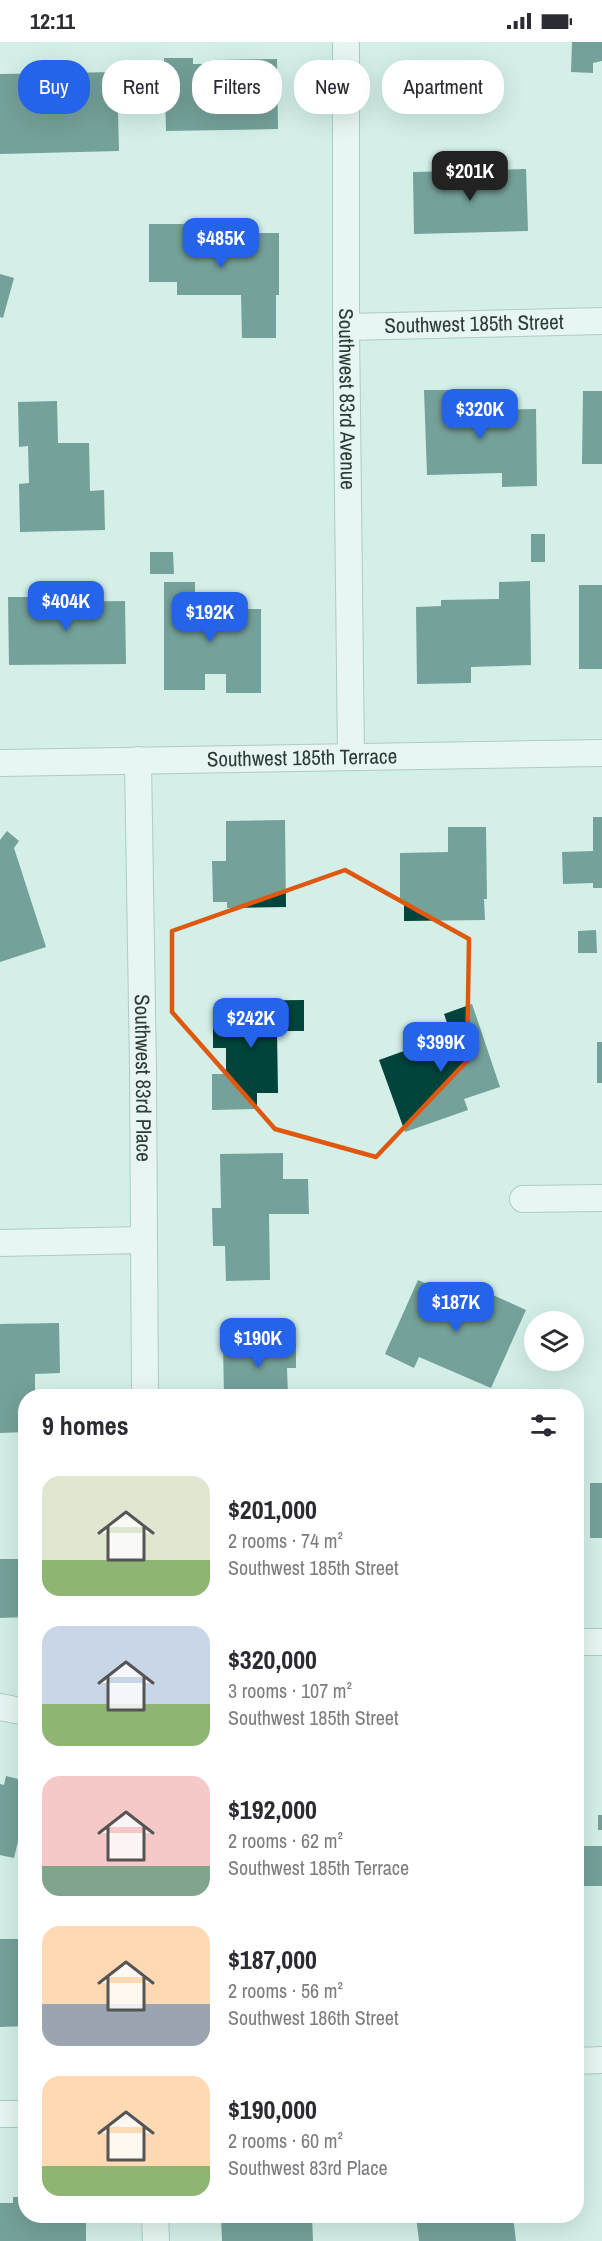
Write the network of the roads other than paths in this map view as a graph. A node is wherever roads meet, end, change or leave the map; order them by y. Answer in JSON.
{"nodes":[{"id":1,"x":346,"y":42,"type":"edge"},
{"id":2,"x":602,"y":321,"type":"edge"},
{"id":3,"x":346,"y":327,"type":"junction"},
{"id":4,"x":602,"y":753,"type":"edge"},
{"id":5,"x":351,"y":757,"type":"junction"},
{"id":6,"x":138,"y":760,"type":"junction"},
{"id":7,"x":0,"y":764,"type":"edge"},
{"id":8,"x":602,"y":1198,"type":"edge"},
{"id":9,"x":523,"y":1199,"type":"dead end"},
{"id":10,"x":143,"y":1240,"type":"junction"},
{"id":11,"x":0,"y":1243,"type":"edge"},
{"id":12,"x":145,"y":1389,"type":"edge"},
{"id":13,"x":584,"y":1642,"type":"edge"},
{"id":14,"x":602,"y":1642,"type":"edge"},
{"id":15,"x":0,"y":1707,"type":"edge"},
{"id":16,"x":18,"y":1710,"type":"edge"},
{"id":17,"x":602,"y":2060,"type":"edge"},
{"id":18,"x":584,"y":2061,"type":"edge"},
{"id":19,"x":0,"y":2114,"type":"edge"},
{"id":20,"x":18,"y":2114,"type":"edge"},
{"id":21,"x":155,"y":2223,"type":"edge"},
{"id":22,"x":156,"y":2241,"type":"edge"}],
"edges":[{"from":1,"to":3,"type":"street","name":"Southwest 83rd Avenue"},
{"from":2,"to":3,"type":"street","name":"Southwest 185th Street"},
{"from":3,"to":5,"type":"street","name":"Southwest 83rd Avenue"},
{"from":4,"to":5,"type":"street","name":"Southwest 185th Terrace"},
{"from":5,"to":6,"type":"street","name":"Southwest 185th Terrace"},
{"from":6,"to":7,"type":"street","name":"Southwest 185th Terrace"},
{"from":6,"to":10,"type":"street","name":"Southwest 83rd Place"},
{"from":8,"to":9,"type":"street"},
{"from":10,"to":11,"type":"street"},
{"from":10,"to":12,"type":"street","name":"Southwest 83rd Place"},
{"from":13,"to":14,"type":"street"},
{"from":15,"to":16,"type":"street"},
{"from":17,"to":18,"type":"street"},
{"from":19,"to":20,"type":"street"},
{"from":21,"to":22,"type":"street"}]}
